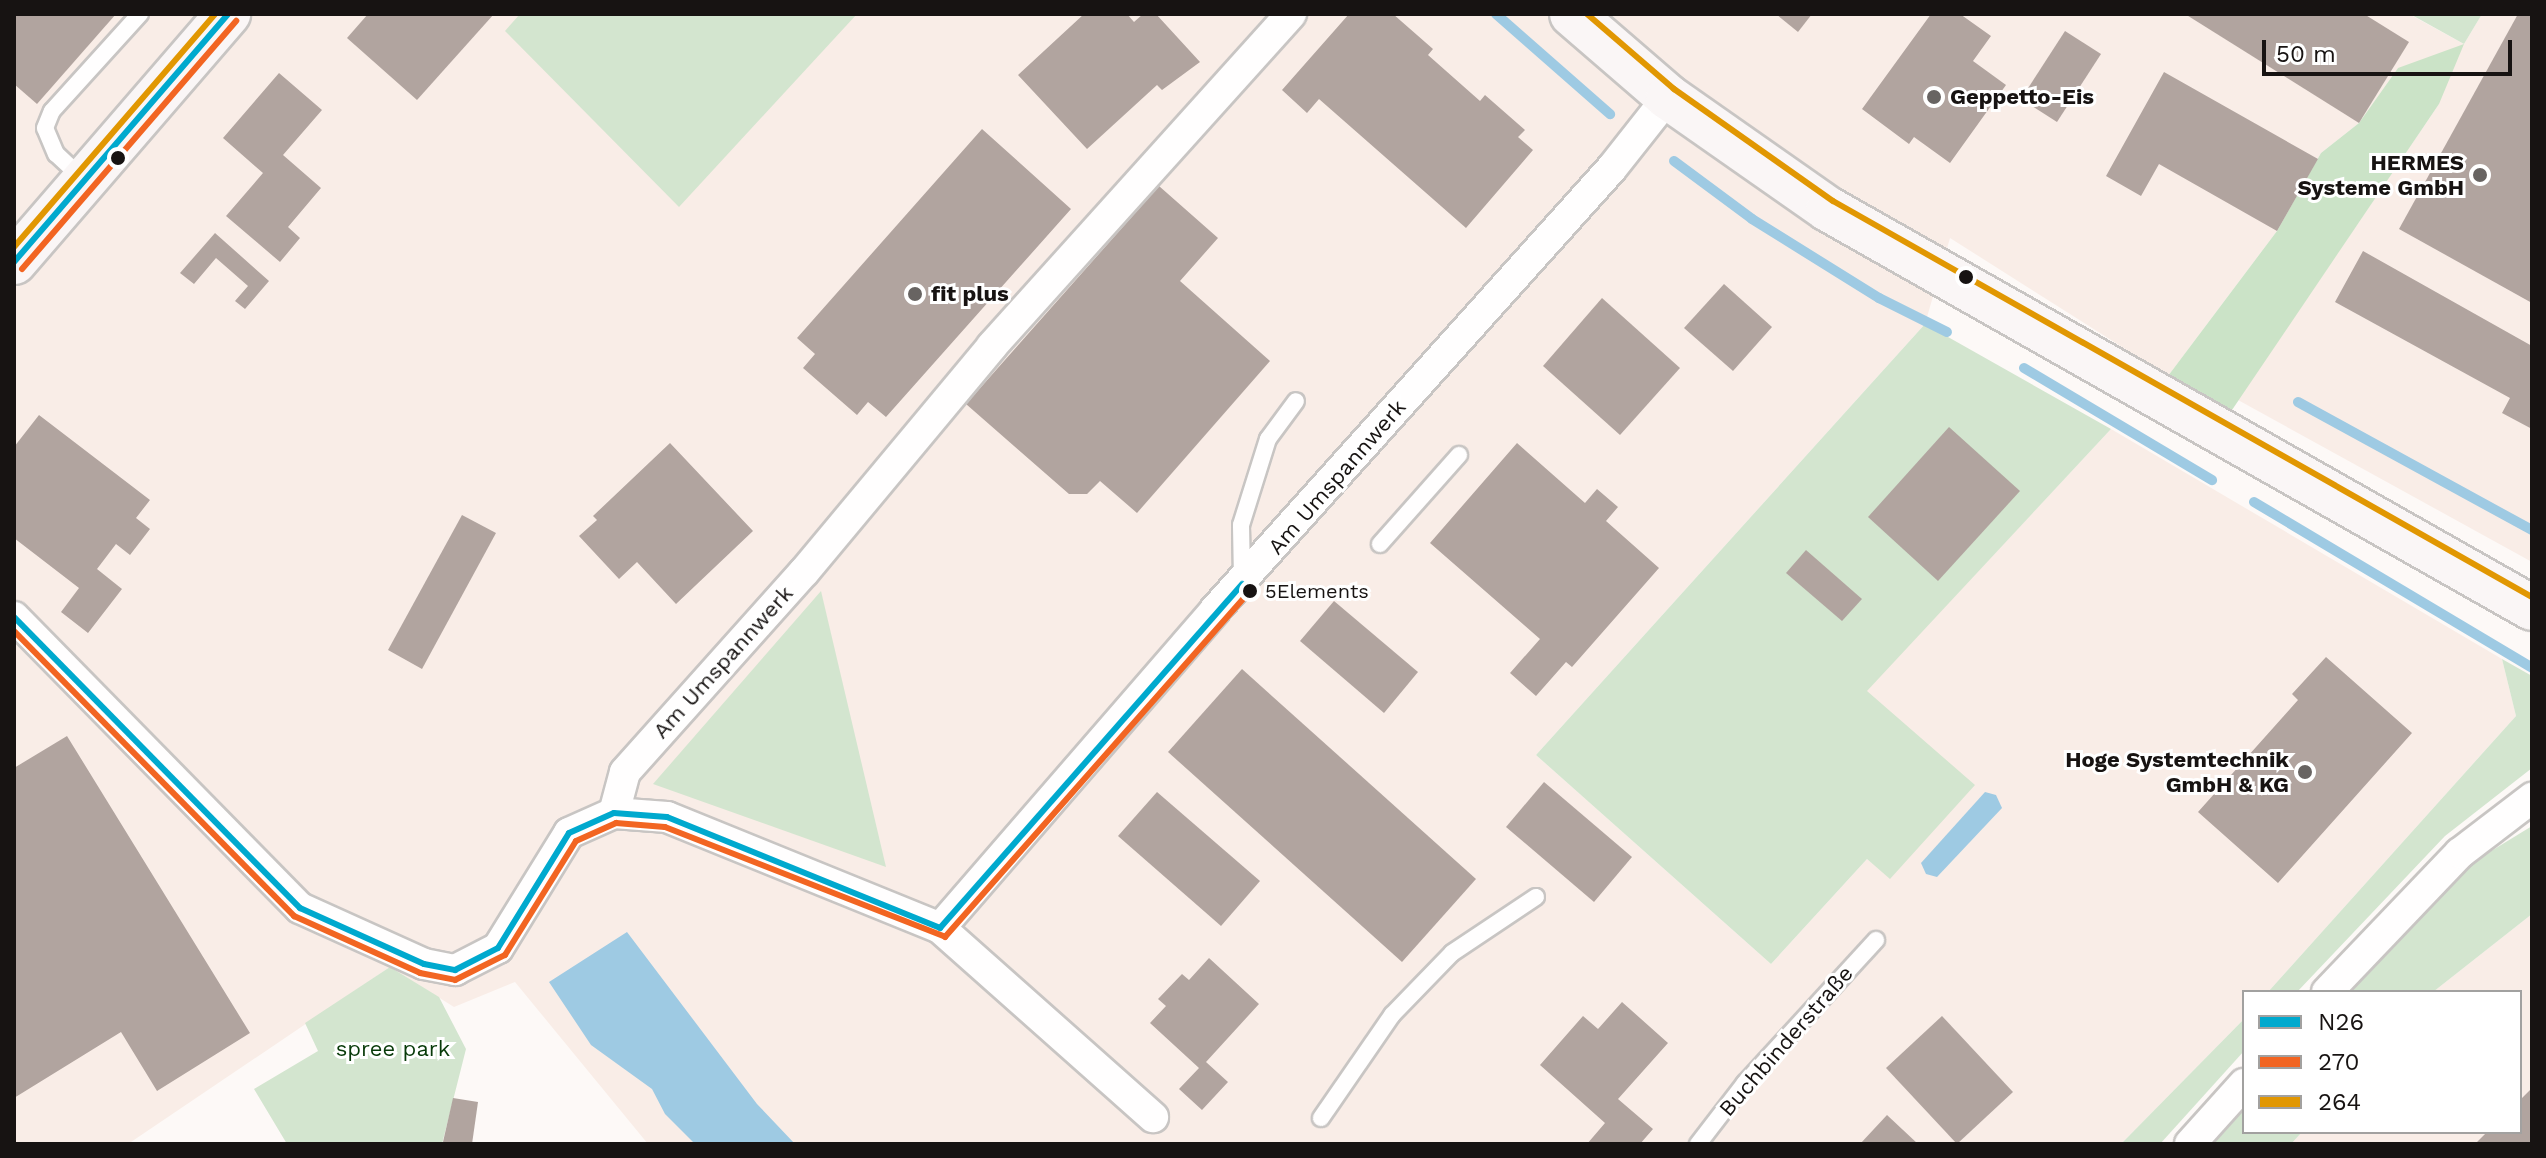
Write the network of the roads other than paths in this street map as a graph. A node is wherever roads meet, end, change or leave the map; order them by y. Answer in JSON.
{"nodes":[{"id":1,"x":140,"y":14,"type":"edge"},
{"id":2,"x":228,"y":14,"type":"edge"},
{"id":3,"x":1291,"y":14,"type":"edge"},
{"id":4,"x":1572,"y":14,"type":"edge"},
{"id":5,"x":1668,"y":97,"type":"junction"},
{"id":6,"x":83,"y":179,"type":"junction"},
{"id":7,"x":14,"y":262,"type":"edge"},
{"id":8,"x":1296,"y":401,"type":"dead end"},
{"id":9,"x":1459,"y":455,"type":"dead end"},
{"id":10,"x":1380,"y":544,"type":"dead end"},
{"id":11,"x":1242,"y":584,"type":"junction"},
{"id":12,"x":2532,"y":608,"type":"edge"},
{"id":13,"x":14,"y":617,"type":"edge"},
{"id":14,"x":2532,"y":798,"type":"edge"},
{"id":15,"x":614,"y":813,"type":"junction"},
{"id":16,"x":1536,"y":897,"type":"dead end"},
{"id":17,"x":940,"y":928,"type":"junction"},
{"id":18,"x":1876,"y":940,"type":"dead end"},
{"id":19,"x":2329,"y":990,"type":"edge"},
{"id":20,"x":2242,"y":1086,"type":"edge"},
{"id":21,"x":1153,"y":1117,"type":"dead end"},
{"id":22,"x":1321,"y":1118,"type":"dead end"},
{"id":23,"x":1698,"y":1144,"type":"edge"},
{"id":24,"x":2190,"y":1144,"type":"edge"}],
"edges":[{"from":1,"to":6,"type":"lane"},
{"from":2,"to":6,"type":"main road"},
{"from":3,"to":15,"type":"street","name":"Am Umspannwerk"},
{"from":4,"to":5,"type":"main road"},
{"from":5,"to":11,"type":"street","name":"Am Umspannwerk"},
{"from":5,"to":12,"type":"main road"},
{"from":6,"to":7,"type":"main road"},
{"from":8,"to":11,"type":"lane"},
{"from":9,"to":10,"type":"lane"},
{"from":11,"to":17,"type":"street","name":"Am Umspannwerk"},
{"from":13,"to":15,"type":"street"},
{"from":14,"to":19,"type":"street"},
{"from":15,"to":17,"type":"street"},
{"from":16,"to":22,"type":"lane"},
{"from":17,"to":21,"type":"street"},
{"from":18,"to":23,"type":"lane","name":"Buchbinderstraße"},
{"from":20,"to":24,"type":"street"}]}
